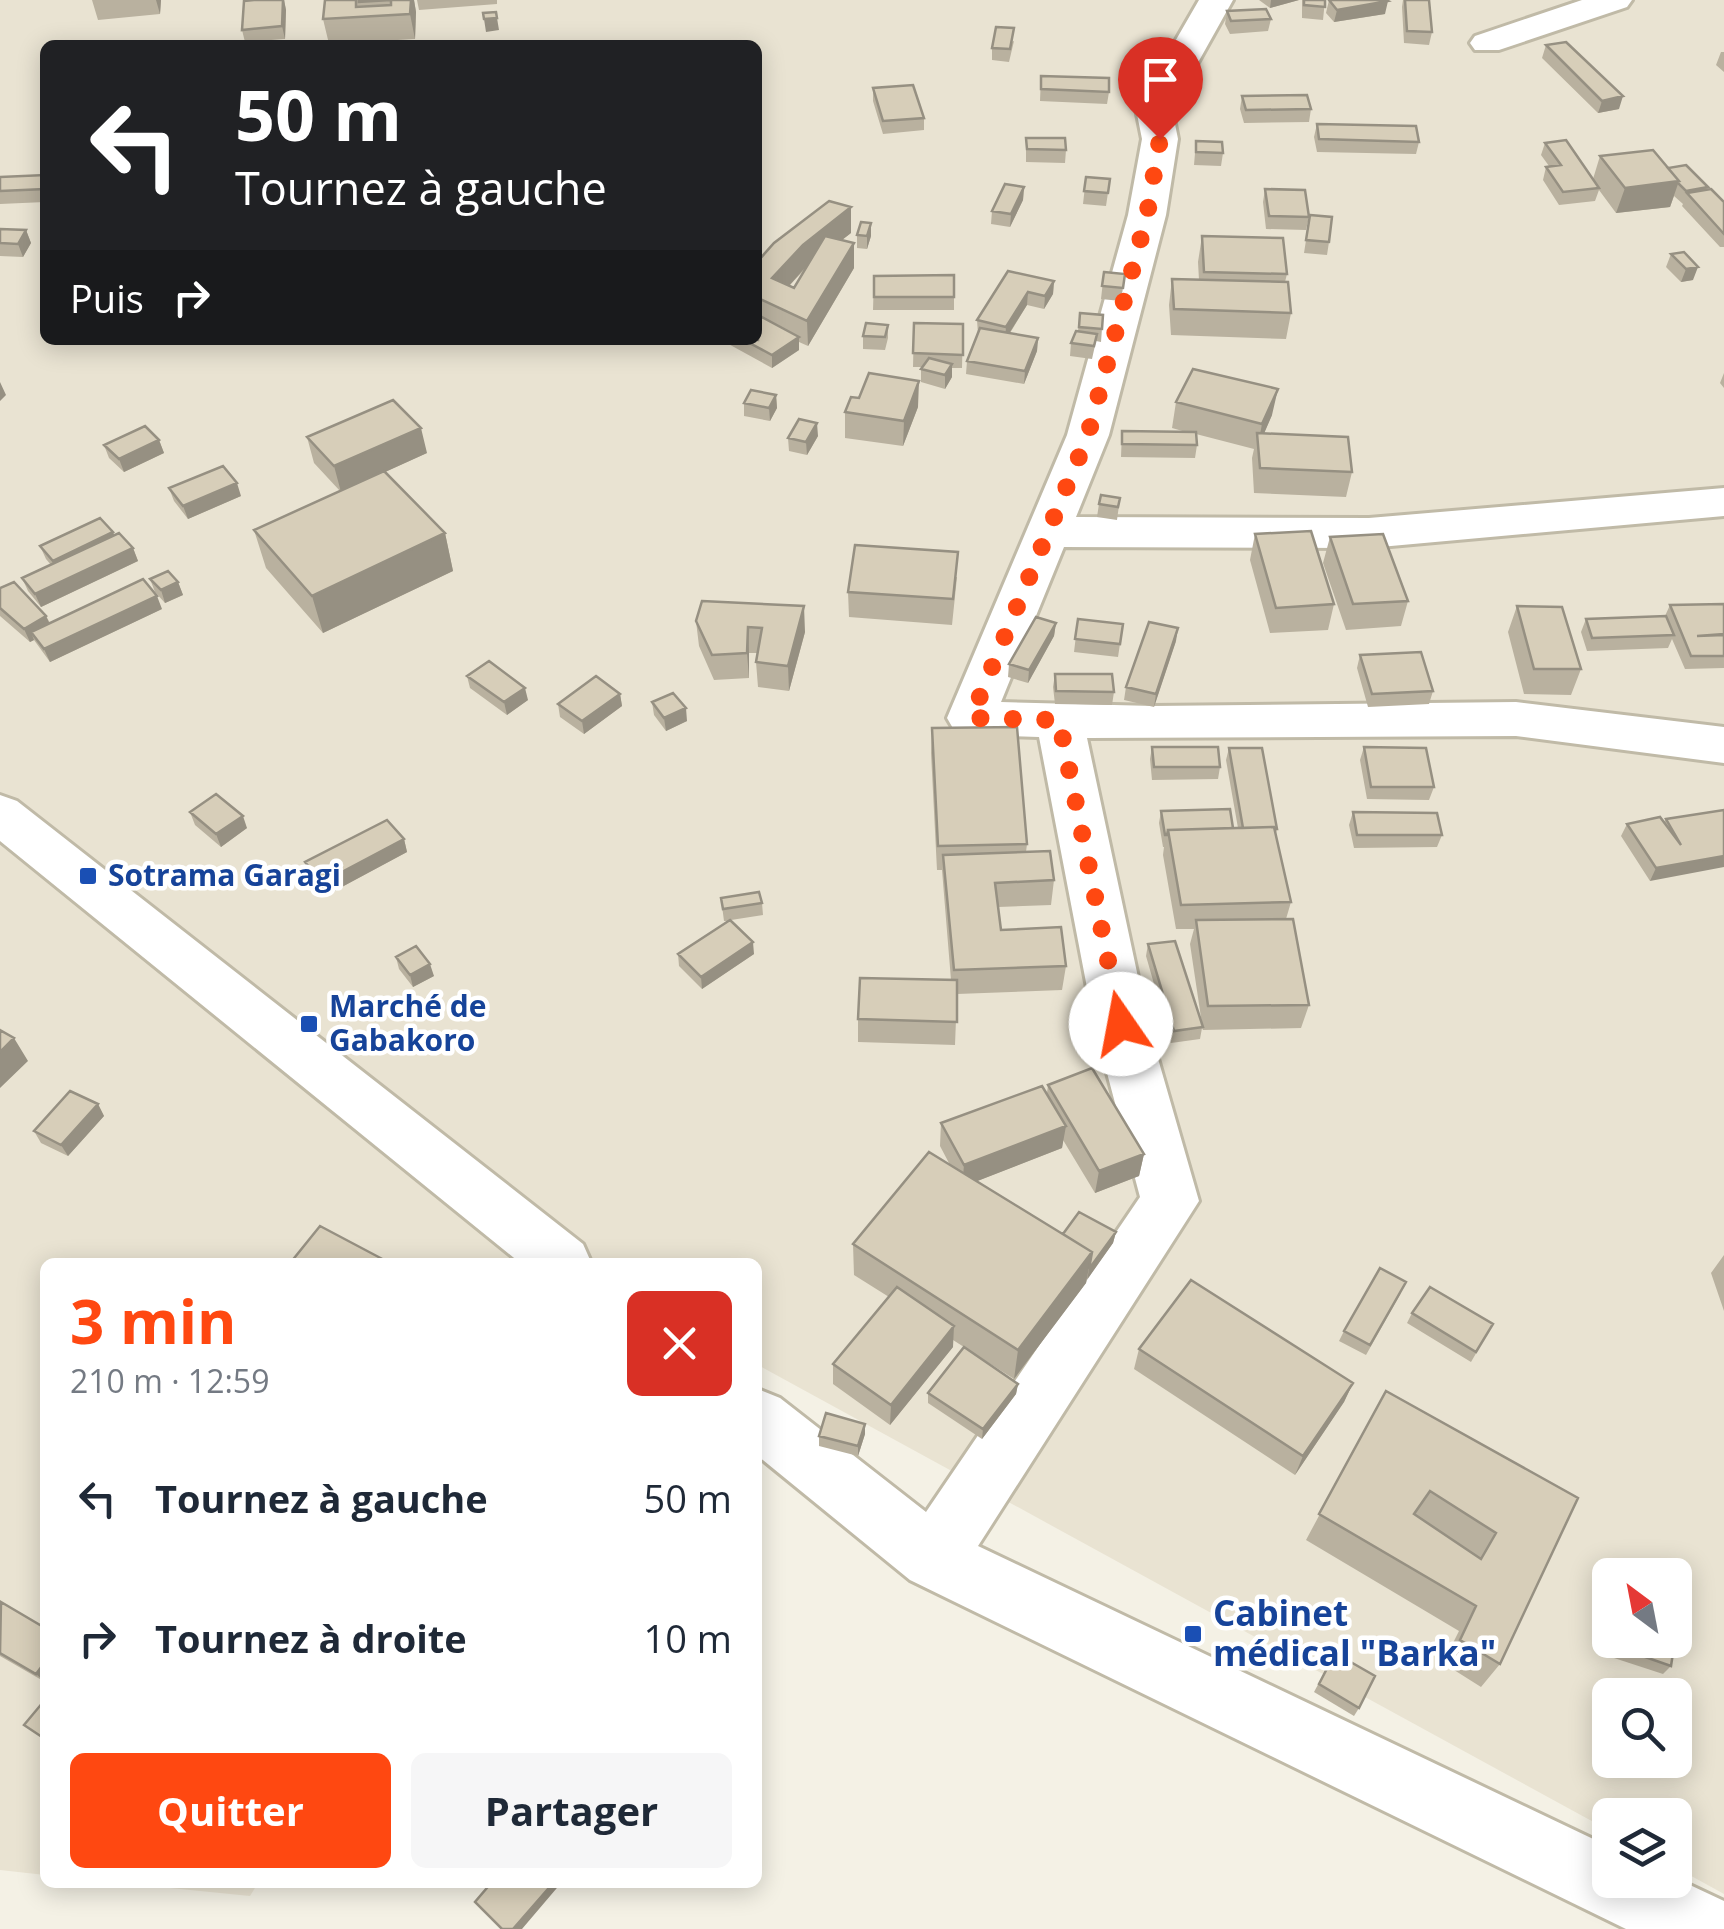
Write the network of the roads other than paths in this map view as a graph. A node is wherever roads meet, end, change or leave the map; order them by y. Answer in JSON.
{"nodes":[{"id":1,"x":1216,"y":0,"type":"edge"},
{"id":2,"x":1615,"y":0,"type":"edge"},
{"id":3,"x":1486,"y":43,"type":"dead end"},
{"id":4,"x":1724,"y":502,"type":"edge"},
{"id":5,"x":1048,"y":532,"type":"junction"},
{"id":6,"x":1059,"y":720,"type":"junction"},
{"id":7,"x":1724,"y":745,"type":"edge"},
{"id":8,"x":0,"y":814,"type":"edge"},
{"id":9,"x":557,"y":1258,"type":"edge"},
{"id":10,"x":762,"y":1421,"type":"edge"},
{"id":11,"x":932,"y":1558,"type":"junction"},
{"id":12,"x":1704,"y":1929,"type":"edge"}],
"edges":[{"from":1,"to":5,"type":"street"},
{"from":2,"to":3,"type":"street"},
{"from":4,"to":5,"type":"street"},
{"from":5,"to":6,"type":"street"},
{"from":6,"to":7,"type":"street"},
{"from":6,"to":11,"type":"street"},
{"from":8,"to":9,"type":"street"},
{"from":10,"to":11,"type":"street"},
{"from":11,"to":12,"type":"street"}]}
